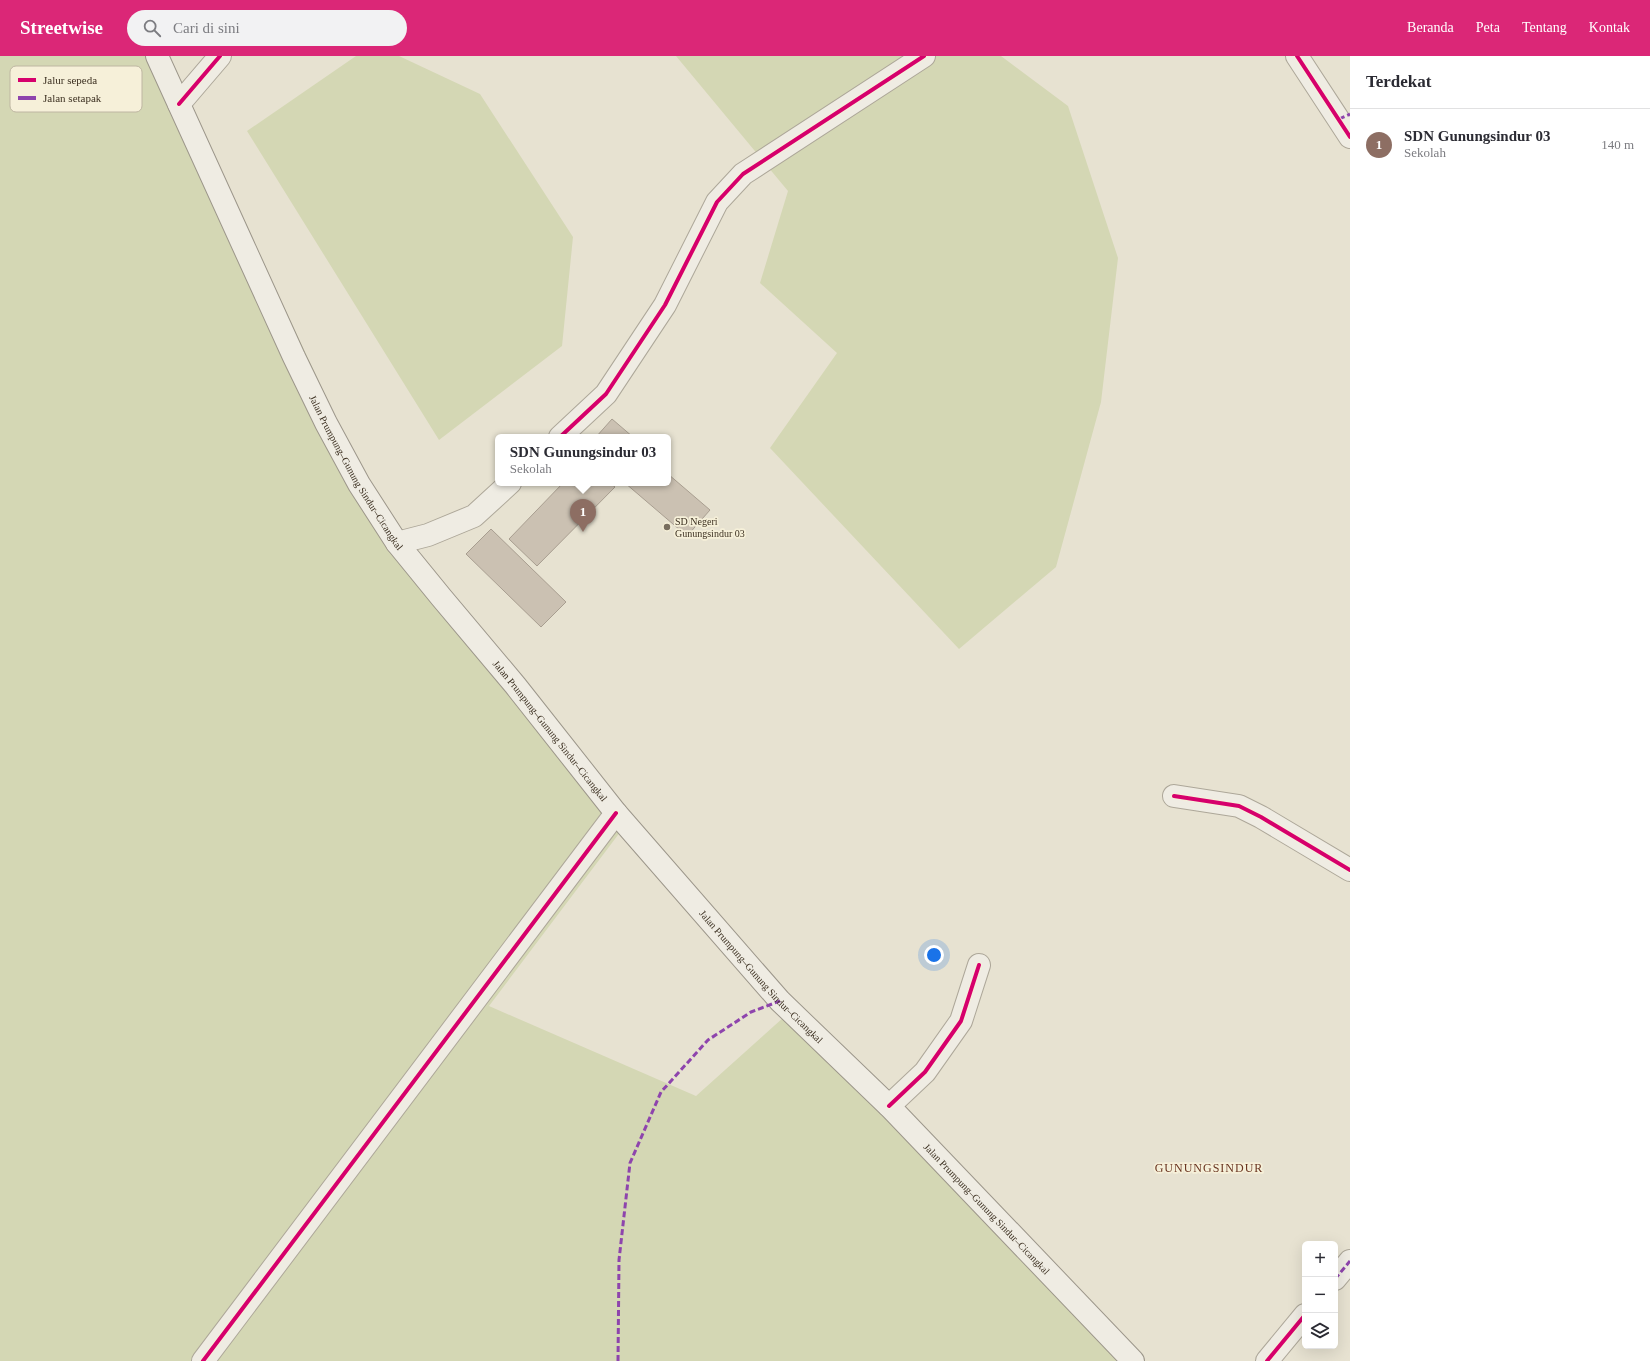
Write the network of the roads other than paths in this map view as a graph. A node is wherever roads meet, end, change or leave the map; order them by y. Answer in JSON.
{"nodes":[{"id":1,"x":157,"y":56,"type":"edge"},
{"id":2,"x":220,"y":56,"type":"edge"},
{"id":3,"x":924,"y":56,"type":"edge"},
{"id":4,"x":1297,"y":56,"type":"edge"},
{"id":5,"x":179,"y":104,"type":"junction"},
{"id":6,"x":1346,"y":123,"type":"edge"},
{"id":7,"x":563,"y":434,"type":"edge"},
{"id":8,"x":507,"y":486,"type":"edge"},
{"id":9,"x":397,"y":543,"type":"junction"},
{"id":10,"x":1174,"y":796,"type":"dead end"},
{"id":11,"x":616,"y":813,"type":"junction"},
{"id":12,"x":1350,"y":870,"type":"edge"},
{"id":13,"x":979,"y":965,"type":"dead end"},
{"id":14,"x":889,"y":1106,"type":"junction"},
{"id":15,"x":1350,"y":1260,"type":"edge"},
{"id":16,"x":1337,"y":1277,"type":"edge"},
{"id":17,"x":1302,"y":1319,"type":"edge"},
{"id":18,"x":203,"y":1361,"type":"edge"},
{"id":19,"x":1133,"y":1361,"type":"edge"},
{"id":20,"x":1267,"y":1361,"type":"edge"}],
"edges":[{"from":1,"to":5,"type":"street","name":"Jalan Prumpung–Gunung Sindur–Cicangkal"},
{"from":2,"to":5,"type":"street"},
{"from":3,"to":7,"type":"street"},
{"from":4,"to":6,"type":"street"},
{"from":5,"to":9,"type":"street","name":"Jalan Prumpung–Gunung Sindur–Cicangkal"},
{"from":8,"to":9,"type":"street"},
{"from":9,"to":11,"type":"street","name":"Jalan Prumpung–Gunung Sindur–Cicangkal"},
{"from":10,"to":12,"type":"street"},
{"from":11,"to":14,"type":"street","name":"Jalan Prumpung–Gunung Sindur–Cicangkal"},
{"from":11,"to":18,"type":"street"},
{"from":13,"to":14,"type":"street"},
{"from":14,"to":19,"type":"street","name":"Jalan Prumpung–Gunung Sindur–Cicangkal"},
{"from":15,"to":16,"type":"street"},
{"from":17,"to":20,"type":"street"}]}
